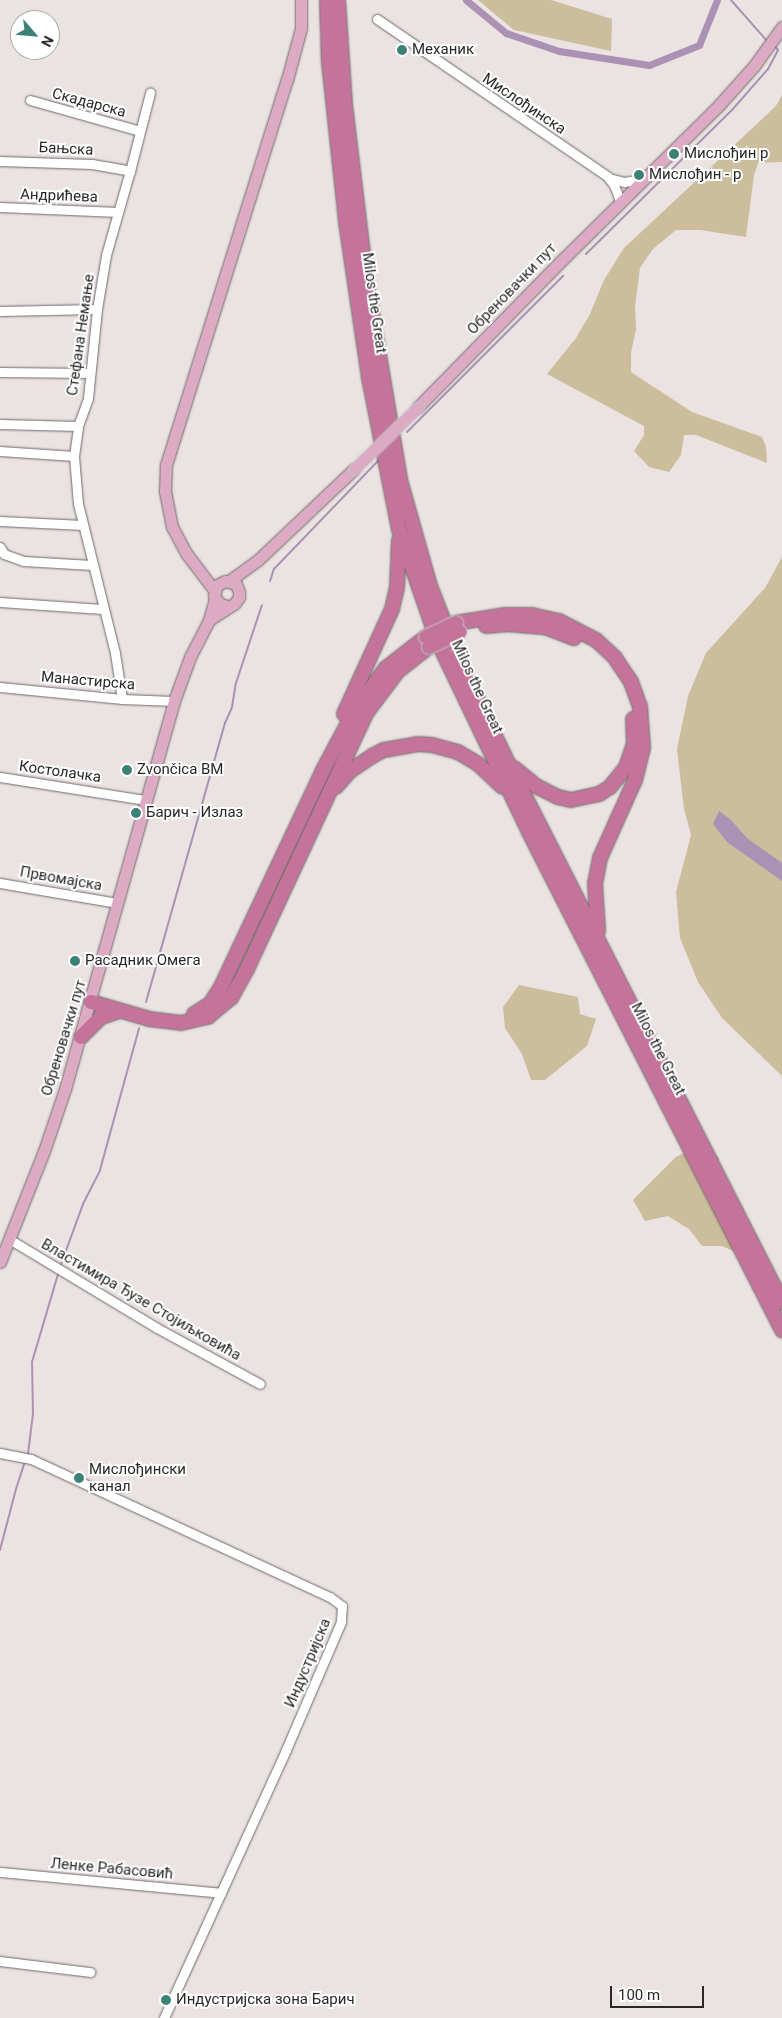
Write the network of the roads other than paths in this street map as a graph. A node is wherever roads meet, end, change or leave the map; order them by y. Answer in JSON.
{"nodes":[{"id":1,"x":301,"y":0,"type":"edge"},
{"id":2,"x":327,"y":0,"type":"edge"},
{"id":3,"x":338,"y":0,"type":"edge"},
{"id":4,"x":377,"y":19,"type":"dead end"},
{"id":5,"x":782,"y":27,"type":"edge"},
{"id":6,"x":150,"y":93,"type":"dead end"},
{"id":7,"x":30,"y":100,"type":"dead end"},
{"id":8,"x":140,"y":131,"type":"junction"},
{"id":9,"x":0,"y":161,"type":"edge"},
{"id":10,"x":130,"y":171,"type":"junction"},
{"id":11,"x":607,"y":176,"type":"junction"},
{"id":12,"x":642,"y":179,"type":"junction"},
{"id":13,"x":620,"y":201,"type":"junction"},
{"id":14,"x":0,"y":207,"type":"edge"},
{"id":15,"x":118,"y":212,"type":"junction"},
{"id":16,"x":97,"y":309,"type":"junction"},
{"id":17,"x":0,"y":311,"type":"edge"},
{"id":18,"x":0,"y":372,"type":"edge"},
{"id":19,"x":90,"y":373,"type":"junction"},
{"id":20,"x":0,"y":424,"type":"edge"},
{"id":21,"x":78,"y":426,"type":"junction"},
{"id":22,"x":0,"y":451,"type":"edge"},
{"id":23,"x":74,"y":456,"type":"junction"},
{"id":24,"x":0,"y":522,"type":"edge"},
{"id":25,"x":83,"y":525,"type":"junction"},
{"id":26,"x":400,"y":529,"type":"junction"},
{"id":27,"x":0,"y":548,"type":"edge"},
{"id":28,"x":254,"y":563,"type":"junction"},
{"id":29,"x":194,"y":564,"type":"junction"},
{"id":30,"x":92,"y":565,"type":"junction"},
{"id":31,"x":227,"y":581,"type":"junction"},
{"id":32,"x":238,"y":589,"type":"junction"},
{"id":33,"x":215,"y":594,"type":"junction"},
{"id":34,"x":0,"y":602,"type":"edge"},
{"id":35,"x":229,"y":606,"type":"junction"},
{"id":36,"x":102,"y":609,"type":"junction"},
{"id":37,"x":209,"y":620,"type":"junction"},
{"id":38,"x":458,"y":628,"type":"junction"},
{"id":39,"x":427,"y":642,"type":"junction"},
{"id":40,"x":0,"y":687,"type":"edge"},
{"id":41,"x":122,"y":699,"type":"junction"},
{"id":42,"x":174,"y":701,"type":"junction"},
{"id":43,"x":508,"y":762,"type":"junction"},
{"id":44,"x":322,"y":772,"type":"junction"},
{"id":45,"x":0,"y":777,"type":"edge"},
{"id":46,"x":511,"y":796,"type":"junction"},
{"id":47,"x":146,"y":800,"type":"junction"},
{"id":48,"x":324,"y":806,"type":"junction"},
{"id":49,"x":0,"y":883,"type":"edge"},
{"id":50,"x":117,"y":903,"type":"junction"},
{"id":51,"x":598,"y":940,"type":"junction"},
{"id":52,"x":92,"y":997,"type":"junction"},
{"id":53,"x":119,"y":1011,"type":"junction"},
{"id":54,"x":80,"y":1037,"type":"junction"},
{"id":55,"x":9,"y":1239,"type":"junction"},
{"id":56,"x":0,"y":1259,"type":"edge"},
{"id":57,"x":782,"y":1302,"type":"edge"},
{"id":58,"x":782,"y":1330,"type":"edge"},
{"id":59,"x":260,"y":1384,"type":"dead end"},
{"id":60,"x":0,"y":1453,"type":"edge"},
{"id":61,"x":0,"y":1872,"type":"edge"},
{"id":62,"x":221,"y":1893,"type":"junction"},
{"id":63,"x":0,"y":1961,"type":"edge"},
{"id":64,"x":90,"y":1972,"type":"dead end"},
{"id":65,"x":164,"y":2018,"type":"edge"}],
"edges":[{"from":1,"to":29,"type":"main road"},
{"from":2,"to":26,"type":"highway","name":"Milos the Great"},
{"from":3,"to":43,"type":"highway","name":"Milos the Great"},
{"from":4,"to":11,"type":"street","name":"Мислођинска"},
{"from":5,"to":12,"type":"main road","name":"Обреновачки пут"},
{"from":6,"to":8,"type":"street","name":"Стефана Немање"},
{"from":7,"to":8,"type":"street","name":"Скадарска"},
{"from":8,"to":10,"type":"street","name":"Стефана Немање"},
{"from":9,"to":10,"type":"street","name":"Бањска"},
{"from":10,"to":15,"type":"street","name":"Стефана Немање"},
{"from":11,"to":12,"type":"street","name":"Мислођинска"},
{"from":11,"to":13,"type":"street","name":"Мислођинска"},
{"from":12,"to":13,"type":"main road","name":"Обреновачки пут"},
{"from":13,"to":28,"type":"main road","name":"Обреновачки пут","bridge":true},
{"from":14,"to":15,"type":"street","name":"Андрићева"},
{"from":15,"to":16,"type":"street","name":"Стефана Немање"},
{"from":16,"to":17,"type":"street"},
{"from":16,"to":19,"type":"street","name":"Стефана Немање"},
{"from":18,"to":19,"type":"street"},
{"from":19,"to":21,"type":"street","name":"Стефана Немање"},
{"from":20,"to":21,"type":"street"},
{"from":21,"to":23,"type":"street","name":"Стефана Немање"},
{"from":22,"to":23,"type":"street"},
{"from":23,"to":25,"type":"street","name":"Стефана Немање"},
{"from":24,"to":25,"type":"street"},
{"from":25,"to":30,"type":"street","name":"Стефана Немање"},
{"from":26,"to":44,"type":"highway"},
{"from":26,"to":46,"type":"highway","name":"Milos the Great"},
{"from":27,"to":30,"type":"street"},
{"from":28,"to":31,"type":"main road","name":"Обреновачки пут"},
{"from":28,"to":32,"type":"main road","name":"Обреновачки пут"},
{"from":29,"to":31,"type":"main road"},
{"from":29,"to":33,"type":"main road"},
{"from":30,"to":36,"type":"street","name":"Стефана Немање"},
{"from":31,"to":32,"type":"main road"},
{"from":31,"to":33,"type":"main road"},
{"from":32,"to":35,"type":"main road"},
{"from":33,"to":35,"type":"main road"},
{"from":33,"to":37,"type":"main road","name":"Обреновачки пут"},
{"from":34,"to":36,"type":"street"},
{"from":35,"to":37,"type":"main road","name":"Обреновачки пут"},
{"from":36,"to":41,"type":"street","name":"Стефана Немање"},
{"from":37,"to":42,"type":"main road","name":"Обреновачки пут"},
{"from":38,"to":39,"type":"highway","bridge":true},
{"from":38,"to":43,"type":"highway"},
{"from":38,"to":51,"type":"highway"},
{"from":39,"to":44,"type":"highway"},
{"from":39,"to":48,"type":"highway"},
{"from":40,"to":41,"type":"street","name":"Манастирска"},
{"from":41,"to":42,"type":"street","name":"Манастирска"},
{"from":42,"to":47,"type":"main road","name":"Обреновачки пут"},
{"from":43,"to":51,"type":"highway","name":"Milos the Great"},
{"from":44,"to":52,"type":"highway"},
{"from":45,"to":47,"type":"street","name":"Костолачка"},
{"from":46,"to":48,"type":"highway"},
{"from":46,"to":58,"type":"highway","name":"Milos the Great"},
{"from":47,"to":50,"type":"main road","name":"Обреновачки пут"},
{"from":48,"to":53,"type":"highway"},
{"from":49,"to":50,"type":"street","name":"Првомајска"},
{"from":50,"to":52,"type":"main road","name":"Обреновачки пут"},
{"from":51,"to":57,"type":"highway","name":"Milos the Great"},
{"from":52,"to":53,"type":"highway"},
{"from":52,"to":54,"type":"main road","name":"Обреновачки пут"},
{"from":53,"to":54,"type":"highway"},
{"from":54,"to":55,"type":"main road","name":"Обреновачки пут"},
{"from":55,"to":56,"type":"main road","name":"Обреновачки пут"},
{"from":55,"to":59,"type":"street","name":"Властимира Ђузе Стојиљковића"},
{"from":60,"to":62,"type":"street","name":"Индустријска"},
{"from":61,"to":62,"type":"street","name":"Ленке Рабасовић"},
{"from":62,"to":65,"type":"street","name":"Индустријска"},
{"from":63,"to":64,"type":"street"}]}
